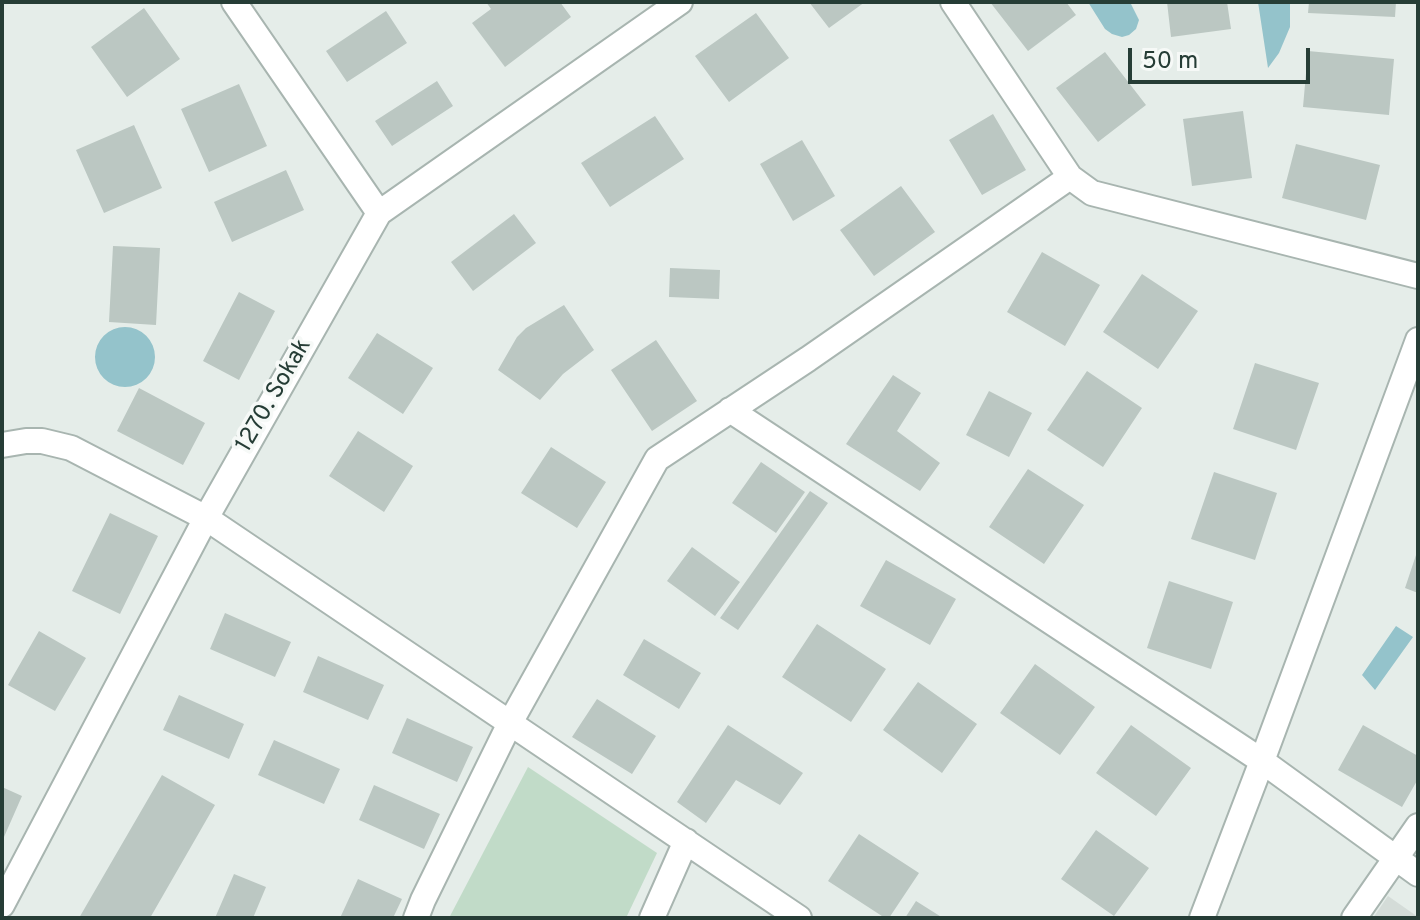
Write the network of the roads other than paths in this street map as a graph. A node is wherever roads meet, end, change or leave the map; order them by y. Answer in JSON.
{"nodes":[{"id":1,"x":234,"y":2,"type":"edge"},
{"id":2,"x":680,"y":2,"type":"edge"},
{"id":3,"x":953,"y":2,"type":"edge"},
{"id":4,"x":1070,"y":177,"type":"junction"},
{"id":5,"x":379,"y":213,"type":"junction"},
{"id":6,"x":1418,"y":276,"type":"edge"},
{"id":7,"x":1418,"y":340,"type":"edge"},
{"id":8,"x":730,"y":410,"type":"junction"},
{"id":9,"x":2,"y":445,"type":"edge"},
{"id":10,"x":206,"y":518,"type":"junction"},
{"id":11,"x":510,"y":723,"type":"junction"},
{"id":12,"x":1262,"y":761,"type":"junction"},
{"id":13,"x":1418,"y":826,"type":"edge"},
{"id":14,"x":686,"y":841,"type":"junction"},
{"id":15,"x":1396,"y":858,"type":"junction"},
{"id":16,"x":1418,"y":874,"type":"edge"},
{"id":17,"x":2,"y":905,"type":"edge"},
{"id":18,"x":416,"y":918,"type":"edge"},
{"id":19,"x":652,"y":918,"type":"edge"},
{"id":20,"x":799,"y":918,"type":"edge"},
{"id":21,"x":1202,"y":918,"type":"edge"},
{"id":22,"x":1354,"y":918,"type":"edge"}],
"edges":[{"from":1,"to":5,"type":"street"},
{"from":2,"to":5,"type":"street","name":"1270. Sokak"},
{"from":3,"to":4,"type":"street"},
{"from":4,"to":6,"type":"street"},
{"from":4,"to":8,"type":"street"},
{"from":5,"to":10,"type":"street","name":"1270. Sokak"},
{"from":7,"to":12,"type":"street"},
{"from":8,"to":11,"type":"street"},
{"from":8,"to":12,"type":"street"},
{"from":9,"to":10,"type":"street"},
{"from":10,"to":11,"type":"street"},
{"from":10,"to":17,"type":"street","name":"1270. Sokak"},
{"from":11,"to":14,"type":"street"},
{"from":11,"to":18,"type":"street"},
{"from":12,"to":15,"type":"street"},
{"from":12,"to":21,"type":"street"},
{"from":13,"to":15,"type":"street"},
{"from":14,"to":19,"type":"street"},
{"from":14,"to":20,"type":"street"},
{"from":15,"to":16,"type":"street"},
{"from":15,"to":22,"type":"street"}]}
